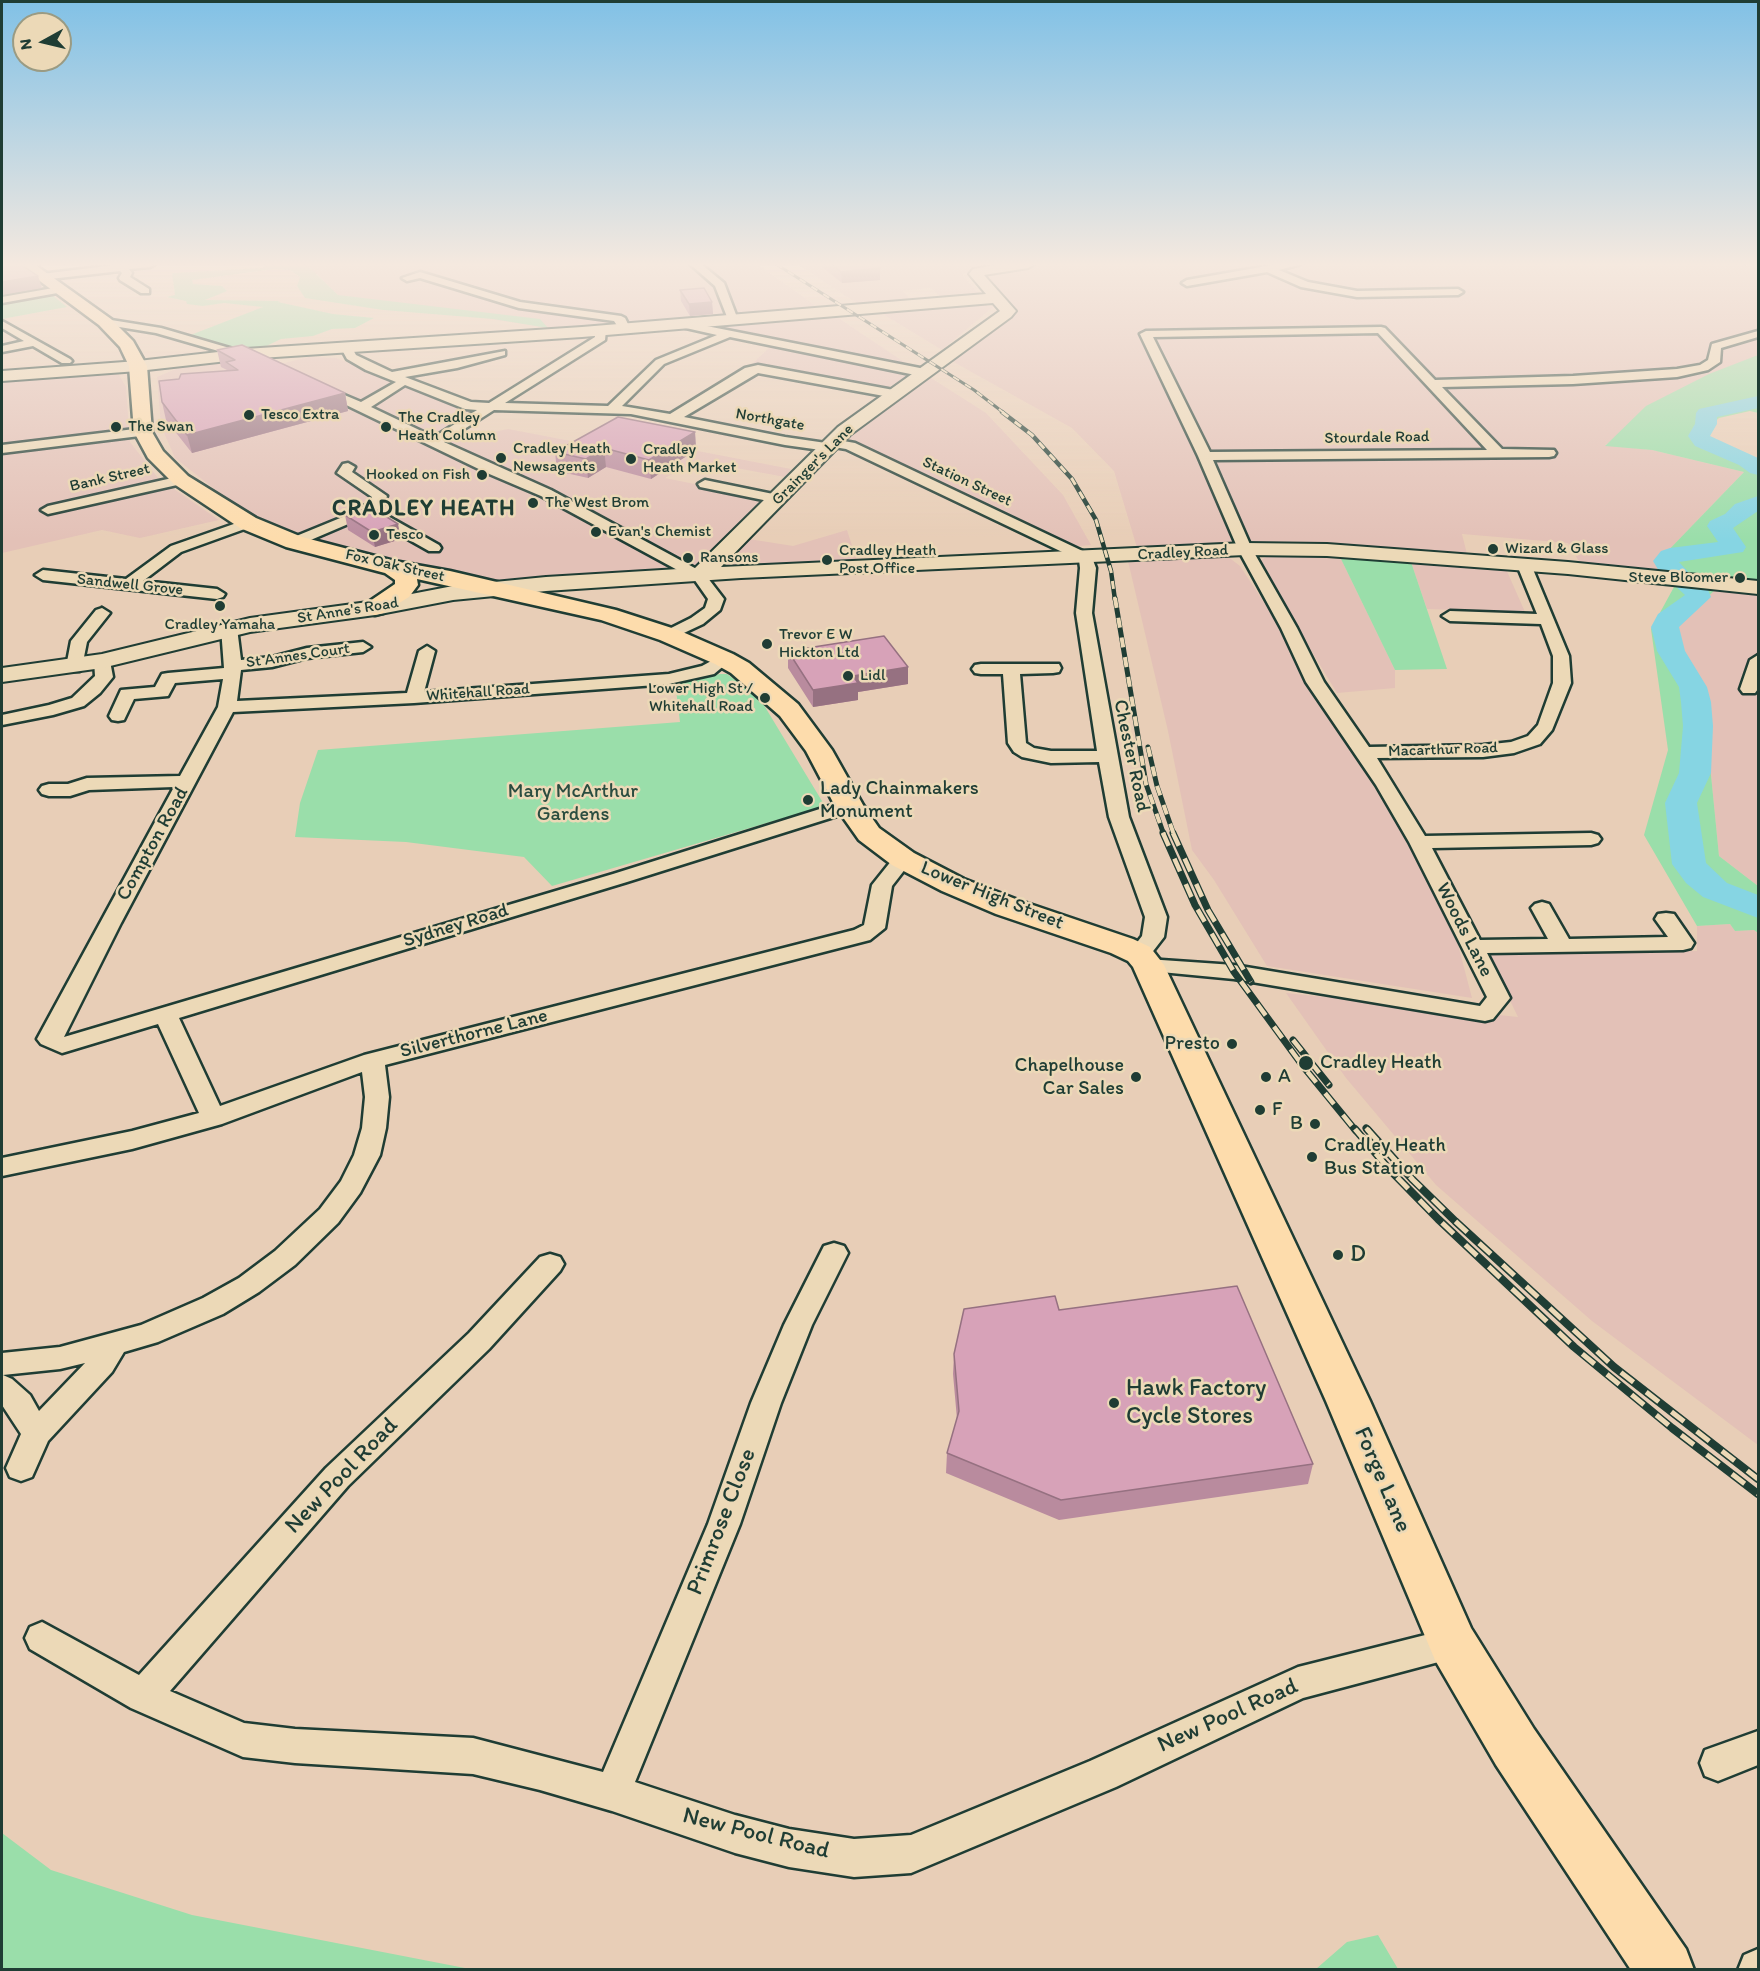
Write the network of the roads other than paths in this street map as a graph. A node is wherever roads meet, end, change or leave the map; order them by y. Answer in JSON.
{"nodes":[{"id":1,"x":56,"y":356,"type":"edge"},
{"id":2,"x":133,"y":356,"type":"edge"},
{"id":3,"x":227,"y":356,"type":"edge"},
{"id":4,"x":249,"y":356,"type":"edge"},
{"id":5,"x":351,"y":356,"type":"edge"},
{"id":6,"x":490,"y":356,"type":"edge"},
{"id":7,"x":572,"y":356,"type":"edge"},
{"id":8,"x":672,"y":356,"type":"edge"},
{"id":9,"x":853,"y":356,"type":"edge"},
{"id":10,"x":948,"y":356,"type":"edge"},
{"id":11,"x":1157,"y":356,"type":"edge"},
{"id":12,"x":1406,"y":356,"type":"edge"},
{"id":13,"x":1715,"y":356,"type":"edge"},
{"id":14,"x":66,"y":362,"type":"dead end"},
{"id":15,"x":138,"y":366,"type":"junction"},
{"id":16,"x":270,"y":366,"type":"edge"},
{"id":17,"x":925,"y":373,"type":"junction"},
{"id":18,"x":2,"y":376,"type":"edge"},
{"id":19,"x":395,"y":381,"type":"junction"},
{"id":20,"x":1432,"y":384,"type":"junction"},
{"id":21,"x":310,"y":385,"type":"edge"},
{"id":22,"x":895,"y":394,"type":"junction"},
{"id":23,"x":362,"y":406,"type":"junction"},
{"id":24,"x":491,"y":406,"type":"junction"},
{"id":25,"x":612,"y":409,"type":"junction"},
{"id":26,"x":673,"y":418,"type":"junction"},
{"id":27,"x":143,"y":432,"type":"junction"},
{"id":28,"x":436,"y":441,"type":"junction"},
{"id":29,"x":830,"y":445,"type":"junction"},
{"id":30,"x":2,"y":449,"type":"edge"},
{"id":31,"x":1497,"y":452,"type":"junction"},
{"id":32,"x":1549,"y":453,"type":"dead end"},
{"id":33,"x":1205,"y":456,"type":"junction"},
{"id":34,"x":348,"y":467,"type":"dead end"},
{"id":35,"x":732,"y":477,"type":"dead end"},
{"id":36,"x":181,"y":480,"type":"junction"},
{"id":37,"x":778,"y":499,"type":"junction"},
{"id":38,"x":48,"y":510,"type":"dead end"},
{"id":39,"x":368,"y":511,"type":"junction"},
{"id":40,"x":248,"y":523,"type":"junction"},
{"id":41,"x":294,"y":542,"type":"junction"},
{"id":42,"x":434,"y":548,"type":"dead end"},
{"id":43,"x":1245,"y":549,"type":"junction"},
{"id":44,"x":1086,"y":558,"type":"junction"},
{"id":45,"x":1525,"y":565,"type":"junction"},
{"id":46,"x":393,"y":568,"type":"junction"},
{"id":47,"x":43,"y":575,"type":"dead end"},
{"id":48,"x":699,"y":576,"type":"junction"},
{"id":49,"x":130,"y":584,"type":"junction"},
{"id":50,"x":1758,"y":588,"type":"edge"},
{"id":51,"x":494,"y":589,"type":"junction"},
{"id":52,"x":217,"y":594,"type":"dead end"},
{"id":53,"x":375,"y":608,"type":"junction"},
{"id":54,"x":102,"y":613,"type":"dead end"},
{"id":55,"x":1450,"y":616,"type":"dead end"},
{"id":56,"x":1548,"y":619,"type":"junction"},
{"id":57,"x":229,"y":628,"type":"junction"},
{"id":58,"x":669,"y":635,"type":"junction"},
{"id":59,"x":363,"y":647,"type":"dead end"},
{"id":60,"x":427,"y":651,"type":"dead end"},
{"id":61,"x":1758,"y":660,"type":"edge"},
{"id":62,"x":102,"y":661,"type":"junction"},
{"id":63,"x":732,"y":664,"type":"junction"},
{"id":64,"x":74,"y":667,"type":"junction"},
{"id":65,"x":1053,"y":668,"type":"dead end"},
{"id":66,"x":232,"y":669,"type":"junction"},
{"id":67,"x":981,"y":669,"type":"dead end"},
{"id":68,"x":1011,"y":669,"type":"junction"},
{"id":69,"x":2,"y":675,"type":"edge"},
{"id":70,"x":1749,"y":689,"type":"dead end"},
{"id":71,"x":414,"y":698,"type":"junction"},
{"id":72,"x":228,"y":707,"type":"junction"},
{"id":73,"x":118,"y":716,"type":"dead end"},
{"id":74,"x":2,"y":720,"type":"edge"},
{"id":75,"x":1364,"y":753,"type":"junction"},
{"id":76,"x":1107,"y":756,"type":"junction"},
{"id":77,"x":187,"y":781,"type":"junction"},
{"id":78,"x":49,"y":790,"type":"dead end"},
{"id":79,"x":849,"y":806,"type":"junction"},
{"id":80,"x":1592,"y":839,"type":"dead end"},
{"id":81,"x":1419,"y":842,"type":"junction"},
{"id":82,"x":903,"y":859,"type":"junction"},
{"id":83,"x":1542,"y":908,"type":"dead end"},
{"id":84,"x":1666,"y":919,"type":"dead end"},
{"id":85,"x":1562,"y":945,"type":"junction"},
{"id":86,"x":1472,"y":947,"type":"junction"},
{"id":87,"x":1144,"y":959,"type":"junction"},
{"id":88,"x":165,"y":1013,"type":"junction"},
{"id":89,"x":62,"y":1045,"type":"joint"},
{"id":90,"x":372,"y":1060,"type":"junction"},
{"id":91,"x":213,"y":1118,"type":"junction"},
{"id":92,"x":2,"y":1167,"type":"edge"},
{"id":93,"x":834,"y":1252,"type":"dead end"},
{"id":94,"x":550,"y":1264,"type":"dead end"},
{"id":95,"x":113,"y":1345,"type":"junction"},
{"id":96,"x":2,"y":1364,"type":"edge"},
{"id":97,"x":2,"y":1387,"type":"edge"},
{"id":98,"x":36,"y":1433,"type":"junction"},
{"id":99,"x":21,"y":1468,"type":"dead end"},
{"id":100,"x":42,"y":1638,"type":"dead end"},
{"id":101,"x":1453,"y":1644,"type":"junction"},
{"id":102,"x":143,"y":1696,"type":"junction"},
{"id":103,"x":1758,"y":1748,"type":"edge"},
{"id":104,"x":1718,"y":1763,"type":"dead end"},
{"id":105,"x":612,"y":1793,"type":"junction"},
{"id":106,"x":1665,"y":1970,"type":"edge"}],
"edges":[{"from":1,"to":14,"type":"street"},
{"from":2,"to":15,"type":"main road"},
{"from":3,"to":15,"type":"main road"},
{"from":4,"to":16,"type":"street"},
{"from":5,"to":19,"type":"street","name":"Northgate"},
{"from":6,"to":19,"type":"street"},
{"from":7,"to":24,"type":"street"},
{"from":8,"to":25,"type":"street"},
{"from":9,"to":17,"type":"street"},
{"from":10,"to":17,"type":"main road","name":"Grainger's Lane"},
{"from":11,"to":33,"type":"street","name":"Woods Lane"},
{"from":12,"to":20,"type":"street","name":"Woods Lane"},
{"from":13,"to":20,"type":"street"},
{"from":15,"to":18,"type":"main road"},
{"from":15,"to":27,"type":"main road","name":"Fox Oak Street"},
{"from":17,"to":22,"type":"main road","name":"Grainger's Lane"},
{"from":19,"to":23,"type":"street"},
{"from":19,"to":24,"type":"street","name":"Northgate"},
{"from":20,"to":31,"type":"street"},
{"from":21,"to":23,"type":"street"},
{"from":22,"to":26,"type":"street"},
{"from":22,"to":29,"type":"main road","name":"Grainger's Lane"},
{"from":23,"to":28,"type":"street"},
{"from":24,"to":25,"type":"street","name":"Northgate"},
{"from":24,"to":28,"type":"street"},
{"from":25,"to":26,"type":"street","name":"Northgate"},
{"from":26,"to":29,"type":"street","name":"Northgate"},
{"from":27,"to":30,"type":"street"},
{"from":27,"to":36,"type":"main road","name":"Fox Oak Street"},
{"from":28,"to":48,"type":"street"},
{"from":29,"to":37,"type":"main road","name":"Grainger's Lane"},
{"from":29,"to":44,"type":"street","name":"Station Street"},
{"from":31,"to":32,"type":"street","name":"Stourdale Road"},
{"from":31,"to":33,"type":"street","name":"Stourdale Road"},
{"from":33,"to":43,"type":"street","name":"Woods Lane"},
{"from":34,"to":39,"type":"street"},
{"from":35,"to":37,"type":"street"},
{"from":36,"to":38,"type":"street","name":"Bank Street"},
{"from":36,"to":40,"type":"main road","name":"Fox Oak Street"},
{"from":37,"to":48,"type":"main road","name":"Grainger's Lane"},
{"from":39,"to":41,"type":"street"},
{"from":39,"to":42,"type":"street"},
{"from":40,"to":41,"type":"main road","name":"Fox Oak Street"},
{"from":40,"to":49,"type":"street"},
{"from":41,"to":46,"type":"main road","name":"Fox Oak Street"},
{"from":43,"to":44,"type":"main road","name":"Cradley Road"},
{"from":43,"to":45,"type":"main road","name":"Cradley Road"},
{"from":43,"to":75,"type":"street","name":"Woods Lane"},
{"from":44,"to":48,"type":"main road","name":"Cradley Road"},
{"from":44,"to":76,"type":"street","name":"Chester Road"},
{"from":45,"to":50,"type":"main road","name":"Cradley Road"},
{"from":45,"to":56,"type":"street","name":"Macarthur Road"},
{"from":46,"to":51,"type":"main road","name":"Fox Oak Street"},
{"from":46,"to":53,"type":"main road"},
{"from":47,"to":49,"type":"street","name":"Sandwell Grove"},
{"from":48,"to":51,"type":"main road","name":"St Anne's Road"},
{"from":48,"to":58,"type":"street"},
{"from":49,"to":52,"type":"street","name":"Sandwell Grove"},
{"from":51,"to":53,"type":"main road","name":"St Anne's Road"},
{"from":51,"to":58,"type":"main road","name":"Fox Oak Street"},
{"from":53,"to":57,"type":"main road","name":"St Anne's Road"},
{"from":54,"to":64,"type":"street"},
{"from":55,"to":56,"type":"street"},
{"from":56,"to":75,"type":"street","name":"Macarthur Road"},
{"from":57,"to":62,"type":"main road","name":"St Anne's Road"},
{"from":57,"to":66,"type":"street","name":"Compton Road"},
{"from":58,"to":63,"type":"main road","name":"Fox Oak Street"},
{"from":59,"to":66,"type":"street","name":"St Annes Court"},
{"from":60,"to":71,"type":"street"},
{"from":61,"to":70,"type":"street"},
{"from":62,"to":64,"type":"main road","name":"St Anne's Road"},
{"from":62,"to":74,"type":"street"},
{"from":63,"to":71,"type":"street","name":"Whitehall Road"},
{"from":63,"to":79,"type":"main road","name":"Lower High Street"},
{"from":64,"to":69,"type":"main road","name":"St Anne's Road"},
{"from":65,"to":68,"type":"street"},
{"from":66,"to":72,"type":"street","name":"Compton Road"},
{"from":66,"to":73,"type":"street","name":"St Annes Court"},
{"from":67,"to":68,"type":"street"},
{"from":68,"to":76,"type":"street"},
{"from":71,"to":72,"type":"street","name":"Whitehall Road"},
{"from":72,"to":77,"type":"street","name":"Compton Road"},
{"from":75,"to":81,"type":"street","name":"Woods Lane"},
{"from":76,"to":87,"type":"street","name":"Chester Road"},
{"from":77,"to":78,"type":"street"},
{"from":77,"to":89,"type":"street","name":"Compton Road"},
{"from":79,"to":82,"type":"main road","name":"Lower High Street"},
{"from":79,"to":88,"type":"street","name":"Sydney Road"},
{"from":80,"to":81,"type":"street"},
{"from":81,"to":86,"type":"street","name":"Woods Lane"},
{"from":82,"to":87,"type":"main road","name":"Lower High Street"},
{"from":82,"to":90,"type":"street","name":"Silverthorne Lane"},
{"from":83,"to":85,"type":"street"},
{"from":84,"to":85,"type":"street"},
{"from":85,"to":86,"type":"street"},
{"from":86,"to":87,"type":"street","name":"Woods Lane"},
{"from":87,"to":101,"type":"main road","name":"Forge Lane"},
{"from":88,"to":89,"type":"street","name":"Sydney Road"},
{"from":88,"to":91,"type":"street"},
{"from":90,"to":91,"type":"street","name":"Silverthorne Lane"},
{"from":90,"to":95,"type":"street"},
{"from":91,"to":92,"type":"street","name":"Silverthorne Lane"},
{"from":93,"to":105,"type":"street","name":"Primrose Close"},
{"from":94,"to":102,"type":"street","name":"New Pool Road"},
{"from":95,"to":96,"type":"street"},
{"from":95,"to":98,"type":"street"},
{"from":97,"to":98,"type":"street"},
{"from":98,"to":99,"type":"street"},
{"from":100,"to":102,"type":"street","name":"New Pool Road"},
{"from":101,"to":105,"type":"street","name":"New Pool Road"},
{"from":101,"to":106,"type":"main road","name":"Forge Lane"},
{"from":102,"to":105,"type":"street","name":"New Pool Road"},
{"from":103,"to":104,"type":"street"}]}
